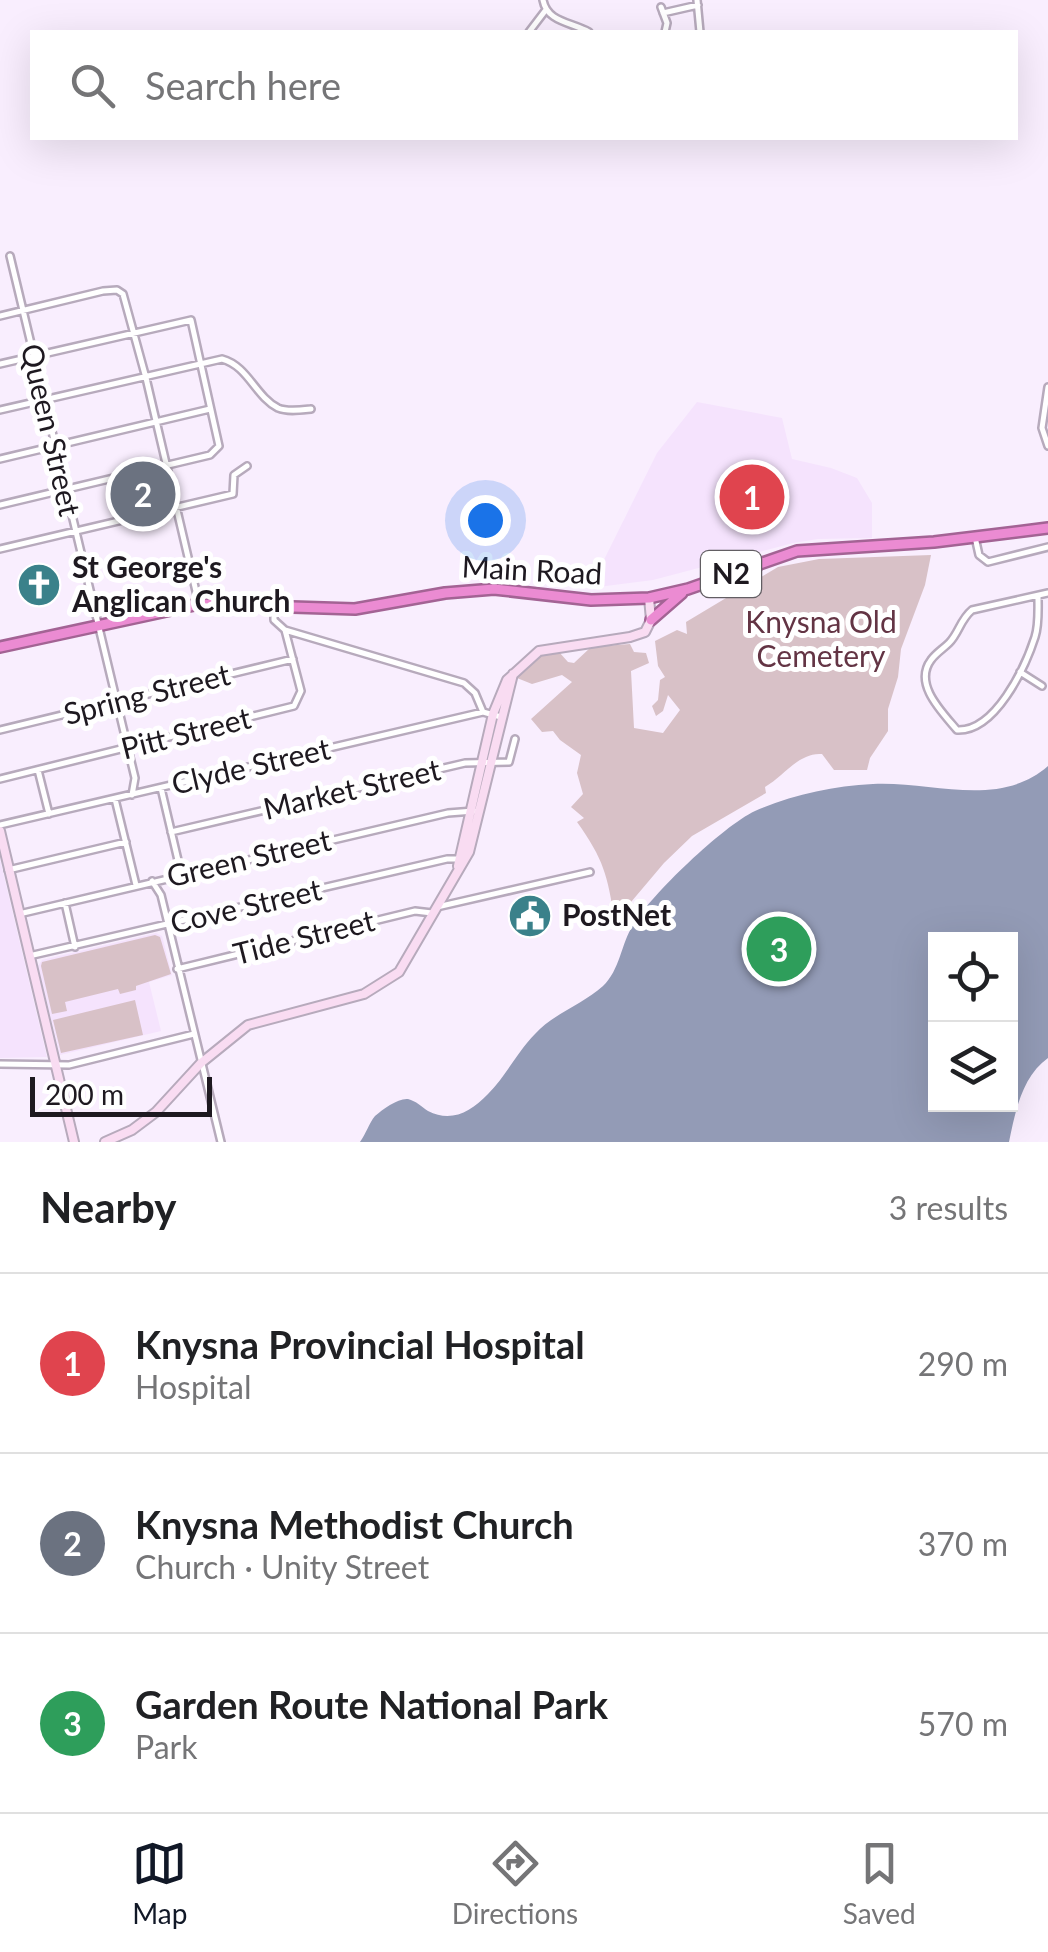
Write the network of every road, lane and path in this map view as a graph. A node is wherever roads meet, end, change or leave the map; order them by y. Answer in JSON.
{"nodes":[{"id":1,"x":543,"y":0,"type":"edge"},
{"id":2,"x":697,"y":2,"type":"edge"},
{"id":3,"x":545,"y":10,"type":"junction"},
{"id":4,"x":530,"y":30,"type":"edge"},
{"id":5,"x":580,"y":30,"type":"edge"},
{"id":6,"x":666,"y":30,"type":"edge"},
{"id":7,"x":700,"y":30,"type":"edge"},
{"id":8,"x":10,"y":256,"type":"dead end"},
{"id":9,"x":22,"y":311,"type":"junction"},
{"id":10,"x":0,"y":316,"type":"edge"},
{"id":11,"x":135,"y":334,"type":"junction"},
{"id":12,"x":34,"y":357,"type":"junction"},
{"id":13,"x":0,"y":364,"type":"edge"},
{"id":14,"x":201,"y":365,"type":"junction"},
{"id":15,"x":146,"y":378,"type":"junction"},
{"id":16,"x":1048,"y":387,"type":"edge"},
{"id":17,"x":44,"y":399,"type":"junction"},
{"id":18,"x":210,"y":408,"type":"junction"},
{"id":19,"x":311,"y":409,"type":"dead end"},
{"id":20,"x":0,"y":410,"type":"edge"},
{"id":21,"x":156,"y":422,"type":"junction"},
{"id":22,"x":56,"y":446,"type":"junction"},
{"id":23,"x":1048,"y":446,"type":"edge"},
{"id":24,"x":0,"y":459,"type":"edge"},
{"id":25,"x":166,"y":466,"type":"junction"},
{"id":26,"x":247,"y":466,"type":"dead end"},
{"id":27,"x":65,"y":490,"type":"junction"},
{"id":28,"x":0,"y":505,"type":"edge"},
{"id":29,"x":176,"y":508,"type":"junction"},
{"id":30,"x":1048,"y":528,"type":"edge"},
{"id":31,"x":74,"y":531,"type":"junction"},
{"id":32,"x":975,"y":537,"type":"junction"},
{"id":33,"x":1048,"y":547,"type":"edge"},
{"id":34,"x":0,"y":549,"type":"edge"},
{"id":35,"x":688,"y":589,"type":"junction"},
{"id":36,"x":1048,"y":593,"type":"edge"},
{"id":37,"x":1038,"y":597,"type":"junction"},
{"id":38,"x":648,"y":598,"type":"junction"},
{"id":39,"x":199,"y":604,"type":"junction"},
{"id":40,"x":274,"y":606,"type":"junction"},
{"id":41,"x":651,"y":620,"type":"junction"},
{"id":42,"x":97,"y":624,"type":"junction"},
{"id":43,"x":285,"y":630,"type":"junction"},
{"id":44,"x":0,"y":647,"type":"edge"},
{"id":45,"x":294,"y":659,"type":"junction"},
{"id":46,"x":1020,"y":672,"type":"junction"},
{"id":47,"x":1042,"y":686,"type":"dead end"},
{"id":48,"x":116,"y":703,"type":"junction"},
{"id":49,"x":492,"y":714,"type":"junction"},
{"id":50,"x":0,"y":730,"type":"edge"},
{"id":51,"x":515,"y":739,"type":"dead end"},
{"id":52,"x":128,"y":749,"type":"junction"},
{"id":53,"x":487,"y":762,"type":"junction"},
{"id":54,"x":38,"y":770,"type":"junction"},
{"id":55,"x":134,"y":778,"type":"junction"},
{"id":56,"x":0,"y":779,"type":"edge"},
{"id":57,"x":162,"y":788,"type":"junction"},
{"id":58,"x":145,"y":792,"type":"junction"},
{"id":59,"x":132,"y":795,"type":"junction"},
{"id":60,"x":115,"y":799,"type":"junction"},
{"id":61,"x":476,"y":811,"type":"junction"},
{"id":62,"x":49,"y":814,"type":"junction"},
{"id":63,"x":0,"y":828,"type":"edge"},
{"id":64,"x":171,"y":832,"type":"junction"},
{"id":65,"x":126,"y":842,"type":"junction"},
{"id":66,"x":2,"y":854,"type":"edge"},
{"id":67,"x":460,"y":863,"type":"junction"},
{"id":68,"x":8,"y":870,"type":"junction"},
{"id":69,"x":590,"y":872,"type":"dead end"},
{"id":70,"x":181,"y":874,"type":"junction"},
{"id":71,"x":165,"y":878,"type":"junction"},
{"id":72,"x":152,"y":881,"type":"junction"},
{"id":73,"x":136,"y":885,"type":"junction"},
{"id":74,"x":444,"y":893,"type":"junction"},
{"id":75,"x":161,"y":895,"type":"junction"},
{"id":76,"x":65,"y":903,"type":"junction"},
{"id":77,"x":453,"y":904,"type":"junction"},
{"id":78,"x":433,"y":910,"type":"junction"},
{"id":79,"x":19,"y":914,"type":"junction"},
{"id":80,"x":167,"y":925,"type":"junction"},
{"id":81,"x":75,"y":946,"type":"junction"},
{"id":82,"x":29,"y":956,"type":"junction"},
{"id":83,"x":178,"y":969,"type":"junction"},
{"id":84,"x":194,"y":1034,"type":"junction"},
{"id":85,"x":202,"y":1063,"type":"junction"},
{"id":86,"x":0,"y":1064,"type":"edge"},
{"id":87,"x":54,"y":1064,"type":"junction"},
{"id":88,"x":74,"y":1142,"type":"edge"},
{"id":89,"x":105,"y":1142,"type":"edge"},
{"id":90,"x":221,"y":1142,"type":"edge"}],
"edges":[{"from":1,"to":3,"type":"street"},
{"from":2,"to":6,"type":"street"},
{"from":2,"to":7,"type":"street"},
{"from":3,"to":4,"type":"street"},
{"from":3,"to":5,"type":"street"},
{"from":8,"to":9,"type":"street","name":"Queen Street"},
{"from":9,"to":10,"type":"street"},
{"from":9,"to":11,"type":"street"},
{"from":9,"to":12,"type":"street","name":"Queen Street"},
{"from":11,"to":12,"type":"street"},
{"from":11,"to":14,"type":"street"},
{"from":11,"to":15,"type":"street"},
{"from":12,"to":13,"type":"street"},
{"from":12,"to":17,"type":"street","name":"Queen Street"},
{"from":14,"to":15,"type":"street"},
{"from":14,"to":18,"type":"street"},
{"from":14,"to":19,"type":"street"},
{"from":15,"to":17,"type":"street"},
{"from":15,"to":21,"type":"street"},
{"from":16,"to":23,"type":"street"},
{"from":17,"to":20,"type":"street"},
{"from":17,"to":22,"type":"street","name":"Queen Street"},
{"from":18,"to":21,"type":"street"},
{"from":18,"to":25,"type":"street"},
{"from":21,"to":22,"type":"street"},
{"from":21,"to":25,"type":"street"},
{"from":22,"to":24,"type":"street"},
{"from":22,"to":27,"type":"street","name":"Queen Street"},
{"from":25,"to":27,"type":"street"},
{"from":25,"to":29,"type":"street"},
{"from":26,"to":29,"type":"street"},
{"from":27,"to":28,"type":"street"},
{"from":27,"to":31,"type":"street","name":"Queen Street"},
{"from":29,"to":31,"type":"street"},
{"from":29,"to":39,"type":"street"},
{"from":30,"to":32,"type":"highway","number":"N2"},
{"from":31,"to":34,"type":"street"},
{"from":31,"to":42,"type":"street","name":"Queen Street"},
{"from":32,"to":33,"type":"street"},
{"from":32,"to":35,"type":"highway","number":"N2"},
{"from":35,"to":38,"type":"highway","number":"N2"},
{"from":35,"to":41,"type":"highway"},
{"from":36,"to":37,"type":"street"},
{"from":37,"to":46,"type":"street"},
{"from":37,"to":46,"type":"street"},
{"from":38,"to":40,"type":"highway","name":"Main Road","number":"N2"},
{"from":38,"to":41,"type":"street"},
{"from":39,"to":40,"type":"highway","name":"Main Road","number":"N2"},
{"from":39,"to":42,"type":"highway","name":"Main Road","number":"N2"},
{"from":40,"to":43,"type":"street","name":"Pitt Street"},
{"from":41,"to":49,"type":"street"},
{"from":42,"to":44,"type":"highway","name":"Main Road","number":"N2"},
{"from":42,"to":48,"type":"street","name":"Queen Street"},
{"from":43,"to":45,"type":"street","name":"Pitt Street"},
{"from":43,"to":49,"type":"street"},
{"from":45,"to":48,"type":"street","name":"Spring Street"},
{"from":45,"to":52,"type":"street","name":"Pitt Street"},
{"from":46,"to":47,"type":"street"},
{"from":48,"to":50,"type":"street","name":"Spring Street"},
{"from":48,"to":52,"type":"street","name":"Queen Street"},
{"from":49,"to":53,"type":"street"},
{"from":49,"to":57,"type":"street","name":"Clyde Street"},
{"from":51,"to":53,"type":"street"},
{"from":52,"to":54,"type":"street","name":"Pitt Street"},
{"from":52,"to":55,"type":"street","name":"Queen Street"},
{"from":53,"to":61,"type":"street"},
{"from":53,"to":64,"type":"street","name":"Market Street"},
{"from":54,"to":56,"type":"street","name":"Pitt Street"},
{"from":54,"to":62,"type":"street"},
{"from":55,"to":58,"type":"street","name":"Queen Street"},
{"from":55,"to":59,"type":"street","name":"Queen Street"},
{"from":57,"to":58,"type":"street","name":"Clyde Street"},
{"from":57,"to":64,"type":"street"},
{"from":58,"to":59,"type":"street","name":"Clyde Street"},
{"from":59,"to":60,"type":"street","name":"Clyde Street"},
{"from":60,"to":62,"type":"street","name":"Clyde Street"},
{"from":60,"to":65,"type":"street"},
{"from":61,"to":67,"type":"street"},
{"from":61,"to":70,"type":"street","name":"Green Street"},
{"from":62,"to":63,"type":"street","name":"Clyde Street"},
{"from":63,"to":66,"type":"street"},
{"from":64,"to":70,"type":"street"},
{"from":65,"to":68,"type":"street"},
{"from":65,"to":73,"type":"street"},
{"from":66,"to":68,"type":"street"},
{"from":67,"to":74,"type":"street"},
{"from":67,"to":80,"type":"street","name":"Cove Street"},
{"from":68,"to":79,"type":"street"},
{"from":69,"to":77,"type":"street","name":"Tide Street"},
{"from":70,"to":71,"type":"street","name":"Green Street"},
{"from":71,"to":72,"type":"street","name":"Green Street"},
{"from":71,"to":75,"type":"street"},
{"from":72,"to":73,"type":"street","name":"Green Street"},
{"from":72,"to":75,"type":"street"},
{"from":73,"to":76,"type":"street","name":"Green Street"},
{"from":74,"to":77,"type":"street"},
{"from":74,"to":78,"type":"street"},
{"from":75,"to":80,"type":"street"},
{"from":76,"to":79,"type":"street","name":"Green Street"},
{"from":76,"to":81,"type":"street"},
{"from":77,"to":78,"type":"street","name":"Tide Street"},
{"from":78,"to":83,"type":"street","name":"Tide Street"},
{"from":78,"to":85,"type":"street"},
{"from":79,"to":82,"type":"street"},
{"from":80,"to":81,"type":"street","name":"Cove Street"},
{"from":80,"to":83,"type":"street"},
{"from":81,"to":82,"type":"street","name":"Cove Street"},
{"from":82,"to":87,"type":"street"},
{"from":83,"to":84,"type":"street"},
{"from":84,"to":85,"type":"street"},
{"from":84,"to":87,"type":"street"},
{"from":85,"to":89,"type":"street"},
{"from":85,"to":90,"type":"street"},
{"from":86,"to":87,"type":"street"},
{"from":87,"to":88,"type":"street"}]}
